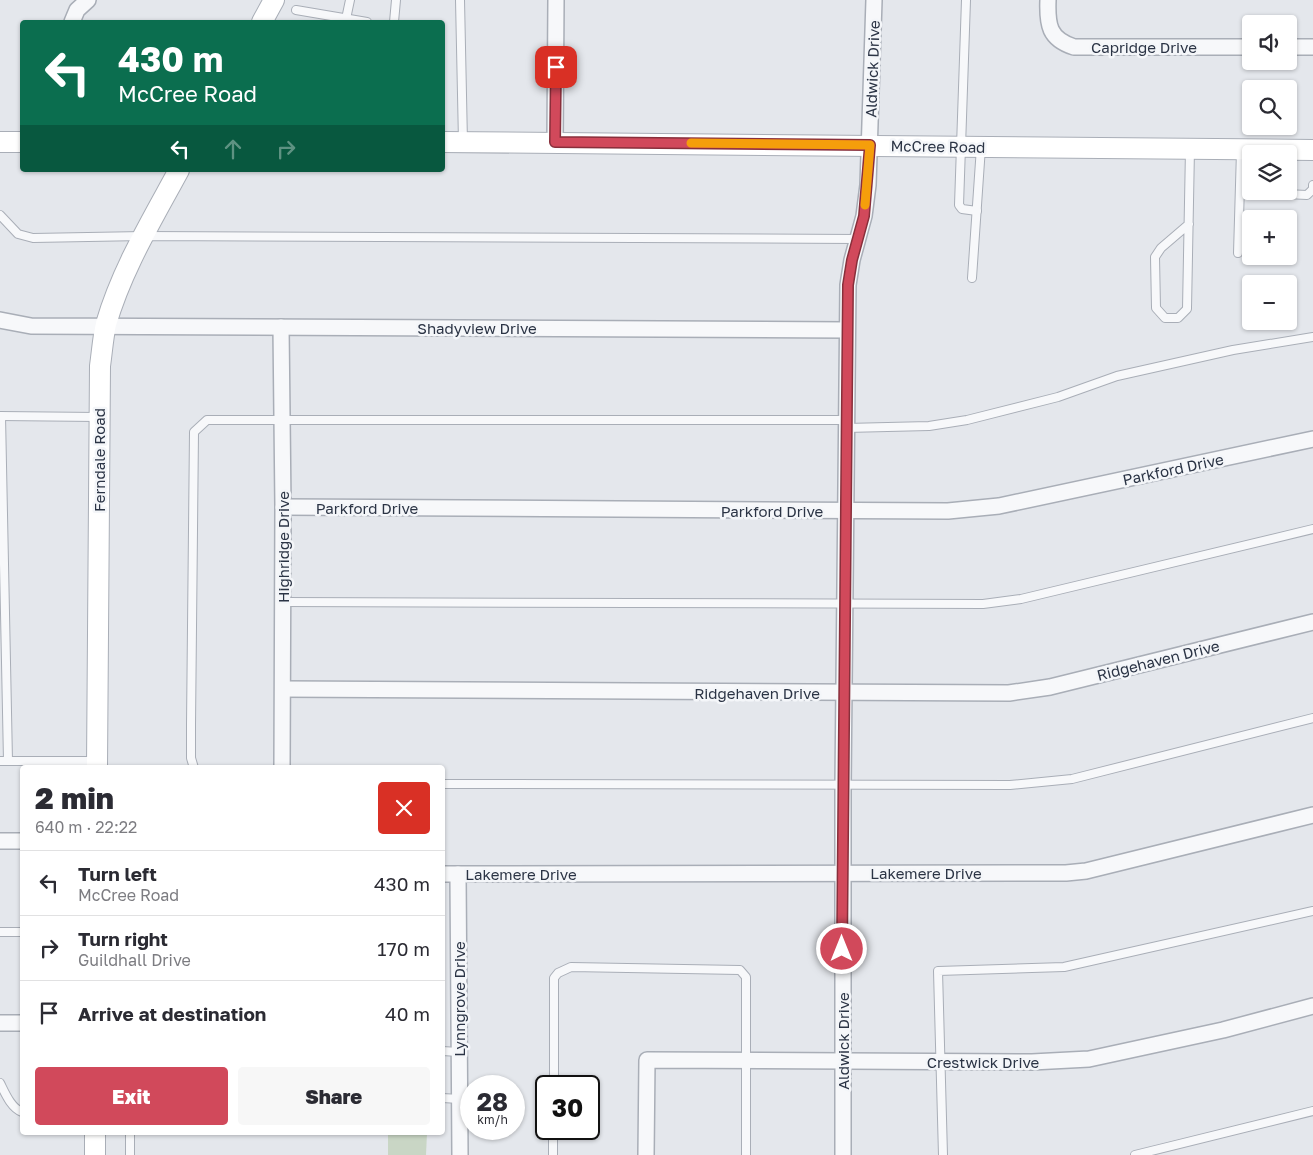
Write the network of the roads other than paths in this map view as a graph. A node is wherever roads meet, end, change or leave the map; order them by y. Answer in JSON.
{"nodes":[{"id":1,"x":88,"y":0,"type":"edge"},
{"id":2,"x":274,"y":0,"type":"edge"},
{"id":3,"x":350,"y":0,"type":"edge"},
{"id":4,"x":396,"y":0,"type":"edge"},
{"id":5,"x":460,"y":0,"type":"edge"},
{"id":6,"x":556,"y":0,"type":"edge"},
{"id":7,"x":874,"y":0,"type":"edge"},
{"id":8,"x":966,"y":0,"type":"edge"},
{"id":9,"x":1048,"y":0,"type":"edge"},
{"id":10,"x":296,"y":10,"type":"dead end"},
{"id":11,"x":346,"y":19,"type":"junction"},
{"id":12,"x":73,"y":20,"type":"edge"},
{"id":13,"x":263,"y":20,"type":"edge"},
{"id":14,"x":353,"y":20,"type":"edge"},
{"id":15,"x":394,"y":20,"type":"edge"},
{"id":16,"x":1242,"y":47,"type":"edge"},
{"id":17,"x":1297,"y":47,"type":"edge"},
{"id":18,"x":1313,"y":47,"type":"edge"},
{"id":19,"x":0,"y":142,"type":"edge"},
{"id":20,"x":20,"y":142,"type":"edge"},
{"id":21,"x":445,"y":142,"type":"edge"},
{"id":22,"x":462,"y":142,"type":"junction"},
{"id":23,"x":555,"y":142,"type":"junction"},
{"id":24,"x":870,"y":145,"type":"junction"},
{"id":25,"x":972,"y":147,"type":"junction"},
{"id":26,"x":1190,"y":149,"type":"junction"},
{"id":27,"x":1241,"y":149,"type":"junction"},
{"id":28,"x":1313,"y":150,"type":"edge"},
{"id":29,"x":178,"y":172,"type":"edge"},
{"id":30,"x":1313,"y":184,"type":"edge"},
{"id":31,"x":1313,"y":189,"type":"edge"},
{"id":32,"x":1240,"y":192,"type":"junction"},
{"id":33,"x":1313,"y":197,"type":"edge"},
{"id":34,"x":977,"y":210,"type":"junction"},
{"id":35,"x":0,"y":215,"type":"edge"},
{"id":36,"x":1189,"y":224,"type":"junction"},
{"id":37,"x":143,"y":236,"type":"junction"},
{"id":38,"x":858,"y":239,"type":"junction"},
{"id":39,"x":1238,"y":254,"type":"dead end"},
{"id":40,"x":972,"y":278,"type":"dead end"},
{"id":41,"x":0,"y":320,"type":"edge"},
{"id":42,"x":106,"y":326,"type":"junction"},
{"id":43,"x":282,"y":327,"type":"junction"},
{"id":44,"x":848,"y":330,"type":"junction"},
{"id":45,"x":1313,"y":336,"type":"edge"},
{"id":46,"x":1,"y":416,"type":"edge"},
{"id":47,"x":100,"y":417,"type":"junction"},
{"id":48,"x":282,"y":419,"type":"junction"},
{"id":49,"x":846,"y":424,"type":"junction"},
{"id":50,"x":1313,"y":439,"type":"edge"},
{"id":51,"x":283,"y":507,"type":"junction"},
{"id":52,"x":846,"y":512,"type":"junction"},
{"id":53,"x":1313,"y":529,"type":"edge"},
{"id":54,"x":283,"y":602,"type":"junction"},
{"id":55,"x":845,"y":604,"type":"junction"},
{"id":56,"x":1313,"y":622,"type":"edge"},
{"id":57,"x":283,"y":689,"type":"junction"},
{"id":58,"x":844,"y":694,"type":"junction"},
{"id":59,"x":1313,"y":718,"type":"edge"},
{"id":60,"x":4,"y":761,"type":"edge"},
{"id":61,"x":97,"y":764,"type":"edge"},
{"id":62,"x":193,"y":765,"type":"edge"},
{"id":63,"x":282,"y":765,"type":"edge"},
{"id":64,"x":445,"y":784,"type":"edge"},
{"id":65,"x":842,"y":786,"type":"junction"},
{"id":66,"x":1313,"y":815,"type":"edge"},
{"id":67,"x":0,"y":841,"type":"edge"},
{"id":68,"x":20,"y":841,"type":"edge"},
{"id":69,"x":445,"y":874,"type":"edge"},
{"id":70,"x":458,"y":874,"type":"junction"},
{"id":71,"x":842,"y":874,"type":"junction"},
{"id":72,"x":1313,"y":911,"type":"edge"},
{"id":73,"x":0,"y":932,"type":"edge"},
{"id":74,"x":20,"y":932,"type":"edge"},
{"id":75,"x":1313,"y":1006,"type":"edge"},
{"id":76,"x":0,"y":1023,"type":"edge"},
{"id":77,"x":20,"y":1023,"type":"edge"},
{"id":78,"x":445,"y":1051,"type":"edge"},
{"id":79,"x":459,"y":1052,"type":"junction"},
{"id":80,"x":746,"y":1062,"type":"junction"},
{"id":81,"x":843,"y":1062,"type":"junction"},
{"id":82,"x":940,"y":1062,"type":"junction"},
{"id":83,"x":554,"y":1075,"type":"edge"},
{"id":84,"x":0,"y":1082,"type":"edge"},
{"id":85,"x":445,"y":1098,"type":"edge"},
{"id":86,"x":460,"y":1098,"type":"joint"},
{"id":87,"x":20,"y":1111,"type":"edge"},
{"id":88,"x":1313,"y":1111,"type":"edge"},
{"id":89,"x":96,"y":1135,"type":"edge"},
{"id":90,"x":130,"y":1135,"type":"edge"},
{"id":91,"x":460,"y":1140,"type":"edge"},
{"id":92,"x":553,"y":1140,"type":"edge"},
{"id":93,"x":96,"y":1155,"type":"edge"},
{"id":94,"x":130,"y":1155,"type":"edge"},
{"id":95,"x":460,"y":1155,"type":"edge"},
{"id":96,"x":553,"y":1155,"type":"edge"},
{"id":97,"x":646,"y":1155,"type":"edge"},
{"id":98,"x":746,"y":1155,"type":"edge"},
{"id":99,"x":842,"y":1155,"type":"edge"},
{"id":100,"x":942,"y":1155,"type":"edge"},
{"id":101,"x":1135,"y":1155,"type":"edge"}],
"edges":[{"from":1,"to":12,"type":"street"},
{"from":2,"to":13,"type":"street"},
{"from":3,"to":11,"type":"lane"},
{"from":4,"to":15,"type":"lane"},
{"from":5,"to":22,"type":"lane"},
{"from":6,"to":23,"type":"street"},
{"from":7,"to":24,"type":"street","name":"Aldwick Drive"},
{"from":8,"to":25,"type":"lane"},
{"from":9,"to":16,"type":"street","name":"Capridge Drive"},
{"from":10,"to":11,"type":"lane"},
{"from":11,"to":14,"type":"lane"},
{"from":17,"to":18,"type":"street"},
{"from":19,"to":20,"type":"street"},
{"from":21,"to":22,"type":"street","name":"McCree Road"},
{"from":22,"to":23,"type":"street","name":"McCree Road"},
{"from":23,"to":24,"type":"street","name":"McCree Road"},
{"from":24,"to":25,"type":"street","name":"McCree Road"},
{"from":24,"to":38,"type":"street","name":"Aldwick Drive"},
{"from":25,"to":26,"type":"street","name":"McCree Road"},
{"from":25,"to":34,"type":"lane"},
{"from":25,"to":34,"type":"lane"},
{"from":26,"to":27,"type":"street","name":"McCree Road"},
{"from":26,"to":36,"type":"lane"},
{"from":27,"to":28,"type":"street","name":"McCree Road"},
{"from":27,"to":32,"type":"lane"},
{"from":29,"to":37,"type":"street","name":"Ferndale Road"},
{"from":30,"to":31,"type":"lane"},
{"from":31,"to":32,"type":"lane"},
{"from":31,"to":33,"type":"lane"},
{"from":32,"to":39,"type":"lane"},
{"from":34,"to":40,"type":"lane"},
{"from":35,"to":37,"type":"lane"},
{"from":36,"to":36,"type":"lane"},
{"from":37,"to":38,"type":"lane"},
{"from":37,"to":42,"type":"street","name":"Ferndale Road"},
{"from":38,"to":44,"type":"street","name":"Aldwick Drive"},
{"from":41,"to":42,"type":"street","name":"Shadyview Drive"},
{"from":42,"to":43,"type":"street","name":"Shadyview Drive"},
{"from":42,"to":47,"type":"street","name":"Ferndale Road"},
{"from":43,"to":44,"type":"street","name":"Shadyview Drive"},
{"from":43,"to":48,"type":"street","name":"Highridge Drive"},
{"from":44,"to":49,"type":"street","name":"Aldwick Drive"},
{"from":45,"to":49,"type":"lane"},
{"from":46,"to":47,"type":"lane"},
{"from":46,"to":60,"type":"lane"},
{"from":47,"to":61,"type":"street","name":"Ferndale Road"},
{"from":48,"to":49,"type":"lane"},
{"from":48,"to":51,"type":"street","name":"Highridge Drive"},
{"from":48,"to":62,"type":"lane"},
{"from":49,"to":52,"type":"street","name":"Aldwick Drive"},
{"from":50,"to":52,"type":"street","name":"Parkford Drive"},
{"from":51,"to":52,"type":"street","name":"Parkford Drive"},
{"from":51,"to":54,"type":"street","name":"Highridge Drive"},
{"from":52,"to":55,"type":"street","name":"Aldwick Drive"},
{"from":53,"to":55,"type":"lane"},
{"from":54,"to":55,"type":"lane"},
{"from":54,"to":57,"type":"street","name":"Highridge Drive"},
{"from":55,"to":58,"type":"street","name":"Aldwick Drive"},
{"from":56,"to":58,"type":"street","name":"Ridgehaven Drive"},
{"from":57,"to":58,"type":"street","name":"Ridgehaven Drive"},
{"from":57,"to":63,"type":"street","name":"Highridge Drive"},
{"from":58,"to":65,"type":"street","name":"Aldwick Drive"},
{"from":59,"to":65,"type":"lane"},
{"from":60,"to":61,"type":"lane"},
{"from":64,"to":65,"type":"lane"},
{"from":65,"to":71,"type":"street","name":"Aldwick Drive"},
{"from":66,"to":71,"type":"street","name":"Lakemere Drive"},
{"from":67,"to":68,"type":"street"},
{"from":69,"to":70,"type":"street","name":"Lakemere Drive"},
{"from":70,"to":71,"type":"street","name":"Lakemere Drive"},
{"from":70,"to":79,"type":"street","name":"Lynngrove Drive"},
{"from":71,"to":81,"type":"street","name":"Aldwick Drive"},
{"from":72,"to":82,"type":"lane"},
{"from":73,"to":74,"type":"lane"},
{"from":75,"to":82,"type":"street","name":"Crestwick Drive"},
{"from":76,"to":77,"type":"street"},
{"from":78,"to":79,"type":"lane"},
{"from":79,"to":86,"type":"street","name":"Lynngrove Drive"},
{"from":80,"to":81,"type":"street","name":"Crestwick Drive"},
{"from":80,"to":83,"type":"lane"},
{"from":80,"to":97,"type":"street","name":"Crestwick Drive"},
{"from":80,"to":98,"type":"lane"},
{"from":81,"to":82,"type":"street","name":"Crestwick Drive"},
{"from":81,"to":99,"type":"street","name":"Aldwick Drive"},
{"from":82,"to":100,"type":"lane"},
{"from":84,"to":87,"type":"lane"},
{"from":85,"to":86,"type":"lane"},
{"from":88,"to":101,"type":"lane"},
{"from":89,"to":93,"type":"street"},
{"from":90,"to":94,"type":"lane"},
{"from":91,"to":95,"type":"street","name":"Lynngrove Drive"},
{"from":92,"to":96,"type":"lane"}]}
